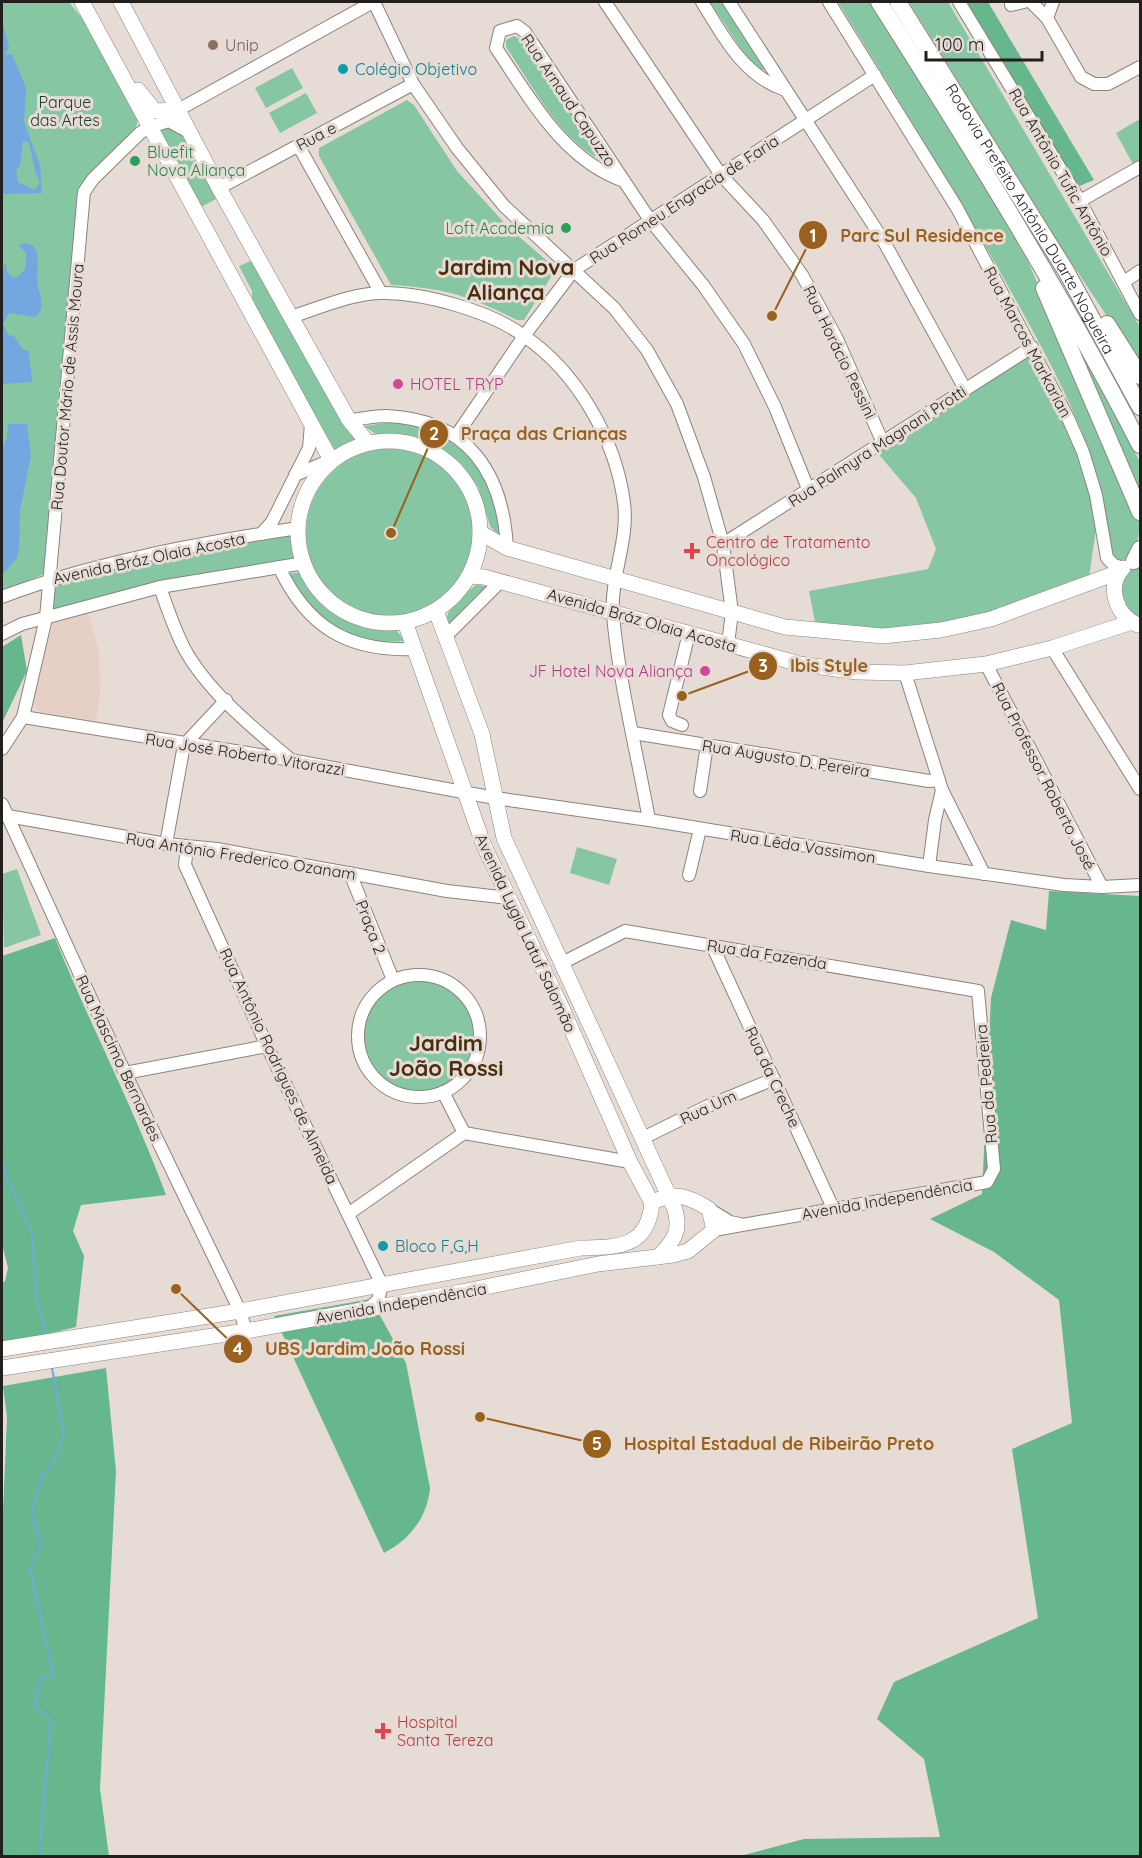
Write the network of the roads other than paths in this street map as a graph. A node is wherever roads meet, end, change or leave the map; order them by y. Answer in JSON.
{"nodes":[{"id":1,"x":80,"y":2,"type":"edge"},
{"id":2,"x":122,"y":2,"type":"edge"},
{"id":3,"x":373,"y":2,"type":"edge"},
{"id":4,"x":605,"y":2,"type":"edge"},
{"id":5,"x":702,"y":2,"type":"edge"},
{"id":6,"x":729,"y":2,"type":"edge"},
{"id":7,"x":829,"y":2,"type":"edge"},
{"id":8,"x":879,"y":2,"type":"edge"},
{"id":9,"x":898,"y":2,"type":"edge"},
{"id":10,"x":959,"y":2,"type":"edge"},
{"id":11,"x":1024,"y":2,"type":"edge"},
{"id":12,"x":1031,"y":2,"type":"edge"},
{"id":13,"x":1053,"y":2,"type":"edge"},
{"id":14,"x":1011,"y":5,"type":"dead end"},
{"id":15,"x":1047,"y":18,"type":"junction"},
{"id":16,"x":117,"y":63,"type":"junction"},
{"id":17,"x":1140,"y":67,"type":"edge"},
{"id":18,"x":875,"y":75,"type":"junction"},
{"id":19,"x":161,"y":79,"type":"junction"},
{"id":20,"x":413,"y":84,"type":"junction"},
{"id":21,"x":134,"y":85,"type":"junction"},
{"id":22,"x":783,"y":89,"type":"junction"},
{"id":23,"x":178,"y":110,"type":"junction"},
{"id":24,"x":807,"y":120,"type":"junction"},
{"id":25,"x":149,"y":127,"type":"junction"},
{"id":26,"x":190,"y":133,"type":"junction"},
{"id":27,"x":298,"y":145,"type":"junction"},
{"id":28,"x":1140,"y":167,"type":"edge"},
{"id":29,"x":622,"y":173,"type":"junction"},
{"id":30,"x":721,"y":175,"type":"junction"},
{"id":31,"x":219,"y":188,"type":"junction"},
{"id":32,"x":1080,"y":201,"type":"junction"},
{"id":33,"x":1016,"y":204,"type":"junction"},
{"id":34,"x":650,"y":220,"type":"junction"},
{"id":35,"x":574,"y":270,"type":"junction"},
{"id":36,"x":1140,"y":271,"type":"edge"},
{"id":37,"x":1124,"y":282,"type":"junction"},
{"id":38,"x":381,"y":293,"type":"junction"},
{"id":39,"x":1140,"y":314,"type":"edge"},
{"id":40,"x":291,"y":317,"type":"junction"},
{"id":41,"x":524,"y":336,"type":"junction"},
{"id":42,"x":1032,"y":347,"type":"junction"},
{"id":43,"x":1140,"y":376,"type":"edge"},
{"id":44,"x":965,"y":389,"type":"junction"},
{"id":45,"x":1140,"y":407,"type":"edge"},
{"id":46,"x":349,"y":420,"type":"junction"},
{"id":47,"x":311,"y":424,"type":"junction"},
{"id":48,"x":456,"y":436,"type":"junction"},
{"id":49,"x":368,"y":442,"type":"junction"},
{"id":50,"x":883,"y":443,"type":"junction"},
{"id":51,"x":1140,"y":445,"type":"edge"},
{"id":52,"x":332,"y":460,"type":"junction"},
{"id":53,"x":295,"y":475,"type":"junction"},
{"id":54,"x":809,"y":490,"type":"junction"},
{"id":55,"x":1140,"y":512,"type":"edge"},
{"id":56,"x":298,"y":528,"type":"junction"},
{"id":57,"x":481,"y":533,"type":"junction"},
{"id":58,"x":261,"y":534,"type":"junction"},
{"id":59,"x":723,"y":544,"type":"junction"},
{"id":60,"x":507,"y":548,"type":"junction"},
{"id":61,"x":1131,"y":562,"type":"edge"},
{"id":62,"x":304,"y":563,"type":"junction"},
{"id":63,"x":279,"y":567,"type":"junction"},
{"id":64,"x":470,"y":576,"type":"junction"},
{"id":65,"x":616,"y":578,"type":"junction"},
{"id":66,"x":51,"y":579,"type":"junction"},
{"id":67,"x":501,"y":581,"type":"junction"},
{"id":68,"x":159,"y":587,"type":"junction"},
{"id":69,"x":2,"y":597,"type":"edge"},
{"id":70,"x":436,"y":611,"type":"junction"},
{"id":71,"x":613,"y":611,"type":"junction"},
{"id":72,"x":732,"y":612,"type":"junction"},
{"id":73,"x":46,"y":618,"type":"junction"},
{"id":74,"x":405,"y":622,"type":"junction"},
{"id":75,"x":22,"y":624,"type":"junction"},
{"id":76,"x":1137,"y":625,"type":"edge"},
{"id":77,"x":689,"y":633,"type":"junction"},
{"id":78,"x":2,"y":634,"type":"edge"},
{"id":79,"x":446,"y":636,"type":"junction"},
{"id":80,"x":40,"y":641,"type":"junction"},
{"id":81,"x":728,"y":644,"type":"junction"},
{"id":82,"x":1052,"y":648,"type":"junction"},
{"id":83,"x":415,"y":649,"type":"junction"},
{"id":84,"x":986,"y":664,"type":"junction"},
{"id":85,"x":905,"y":673,"type":"junction"},
{"id":86,"x":226,"y":700,"type":"junction"},
{"id":87,"x":23,"y":717,"type":"junction"},
{"id":88,"x":682,"y":725,"type":"dead end"},
{"id":89,"x":633,"y":733,"type":"junction"},
{"id":90,"x":184,"y":745,"type":"junction"},
{"id":91,"x":707,"y":745,"type":"junction"},
{"id":92,"x":2,"y":749,"type":"edge"},
{"id":93,"x":291,"y":760,"type":"junction"},
{"id":94,"x":940,"y":785,"type":"junction"},
{"id":95,"x":1140,"y":789,"type":"edge"},
{"id":96,"x":700,"y":790,"type":"dead end"},
{"id":97,"x":467,"y":791,"type":"junction"},
{"id":98,"x":495,"y":798,"type":"junction"},
{"id":99,"x":2,"y":804,"type":"edge"},
{"id":100,"x":8,"y":816,"type":"junction"},
{"id":101,"x":957,"y":816,"type":"junction"},
{"id":102,"x":649,"y":820,"type":"junction"},
{"id":103,"x":934,"y":820,"type":"junction"},
{"id":104,"x":700,"y":829,"type":"junction"},
{"id":105,"x":166,"y":844,"type":"junction"},
{"id":106,"x":187,"y":846,"type":"junction"},
{"id":107,"x":929,"y":866,"type":"junction"},
{"id":108,"x":350,"y":873,"type":"junction"},
{"id":109,"x":984,"y":874,"type":"junction"},
{"id":110,"x":689,"y":875,"type":"dead end"},
{"id":111,"x":499,"y":877,"type":"junction"},
{"id":112,"x":1140,"y":885,"type":"edge"},
{"id":113,"x":1102,"y":887,"type":"junction"},
{"id":114,"x":475,"y":895,"type":"junction"},
{"id":115,"x":512,"y":904,"type":"junction"},
{"id":116,"x":712,"y":945,"type":"junction"},
{"id":117,"x":562,"y":963,"type":"junction"},
{"id":118,"x":542,"y":968,"type":"junction"},
{"id":119,"x":393,"y":980,"type":"junction"},
{"id":120,"x":978,"y":991,"type":"joint"},
{"id":121,"x":267,"y":1046,"type":"junction"},
{"id":122,"x":125,"y":1073,"type":"junction"},
{"id":123,"x":774,"y":1079,"type":"junction"},
{"id":124,"x":444,"y":1092,"type":"junction"},
{"id":125,"x":464,"y":1133,"type":"junction"},
{"id":126,"x":643,"y":1138,"type":"junction"},
{"id":127,"x":620,"y":1142,"type":"junction"},
{"id":128,"x":608,"y":1158,"type":"junction"},
{"id":129,"x":630,"y":1162,"type":"junction"},
{"id":130,"x":991,"y":1177,"type":"joint"},
{"id":131,"x":669,"y":1195,"type":"junction"},
{"id":132,"x":652,"y":1203,"type":"junction"},
{"id":133,"x":833,"y":1208,"type":"junction"},
{"id":134,"x":709,"y":1209,"type":"junction"},
{"id":135,"x":348,"y":1214,"type":"junction"},
{"id":136,"x":744,"y":1225,"type":"junction"},
{"id":137,"x":714,"y":1230,"type":"junction"},
{"id":138,"x":658,"y":1257,"type":"junction"},
{"id":139,"x":382,"y":1285,"type":"junction"},
{"id":140,"x":368,"y":1309,"type":"junction"},
{"id":141,"x":240,"y":1311,"type":"junction"},
{"id":142,"x":246,"y":1331,"type":"junction"},
{"id":143,"x":2,"y":1349,"type":"edge"},
{"id":144,"x":2,"y":1368,"type":"edge"}],
"edges":[{"from":1,"to":16,"type":"main road"},
{"from":2,"to":19,"type":"main road"},
{"from":3,"to":20,"type":"street"},
{"from":3,"to":23,"type":"street"},
{"from":4,"to":30,"type":"street","name":"Rua Horácio Pessini"},
{"from":5,"to":22,"type":"street"},
{"from":6,"to":22,"type":"street"},
{"from":7,"to":18,"type":"street","name":"Rua Marcos Markarian"},
{"from":8,"to":33,"type":"highway","name":"Rodovia Prefeito Antônio Duarte Nogueira"},
{"from":9,"to":33,"type":"highway","name":"Rodovia Prefeito Antônio Duarte Nogueira"},
{"from":10,"to":32,"type":"street","name":"Rua Antônio Tufic Antônio"},
{"from":11,"to":14,"type":"street"},
{"from":12,"to":15,"type":"street"},
{"from":13,"to":15,"type":"street"},
{"from":15,"to":17,"type":"street"},
{"from":16,"to":21,"type":"main road"},
{"from":16,"to":25,"type":"main road"},
{"from":18,"to":24,"type":"street","name":"Rua Romeu Engracia de Faria"},
{"from":18,"to":42,"type":"street","name":"Rua Marcos Markarian"},
{"from":19,"to":21,"type":"main road"},
{"from":19,"to":23,"type":"main road"},
{"from":20,"to":27,"type":"street","name":"Rua e"},
{"from":20,"to":35,"type":"street"},
{"from":21,"to":23,"type":"main road"},
{"from":22,"to":24,"type":"street"},
{"from":23,"to":26,"type":"main road"},
{"from":24,"to":30,"type":"street","name":"Rua Romeu Engracia de Faria"},
{"from":24,"to":44,"type":"street"},
{"from":25,"to":26,"type":"street"},
{"from":25,"to":47,"type":"main road"},
{"from":25,"to":66,"type":"street","name":"Rua Doutor Mário de Assis Moura"},
{"from":26,"to":31,"type":"main road"},
{"from":27,"to":31,"type":"street","name":"Rua e"},
{"from":27,"to":38,"type":"street"},
{"from":28,"to":32,"type":"street"},
{"from":29,"to":29,"type":"street","name":"Rua Arnaud Capuzzo"},
{"from":29,"to":34,"type":"street","name":"Rua Arnaud Capuzzo"},
{"from":30,"to":34,"type":"street","name":"Rua Romeu Engracia de Faria"},
{"from":30,"to":50,"type":"street","name":"Rua Horácio Pessini"},
{"from":31,"to":40,"type":"main road"},
{"from":32,"to":37,"type":"street","name":"Rua Antônio Tufic Antônio"},
{"from":33,"to":43,"type":"highway"},
{"from":33,"to":45,"type":"highway","name":"Rodovia Prefeito Antônio Duarte Nogueira"},
{"from":33,"to":51,"type":"highway","name":"Rodovia Prefeito Antônio Duarte Nogueira"},
{"from":33,"to":55,"type":"highway"},
{"from":34,"to":35,"type":"street","name":"Rua Romeu Engracia de Faria"},
{"from":34,"to":54,"type":"street","name":"Rua Arnaud Capuzzo"},
{"from":35,"to":41,"type":"street","name":"Rua Romeu Engracia de Faria"},
{"from":35,"to":59,"type":"street"},
{"from":36,"to":37,"type":"street"},
{"from":37,"to":39,"type":"street","name":"Rua Antônio Tufic Antônio"},
{"from":38,"to":40,"type":"street"},
{"from":38,"to":41,"type":"street"},
{"from":40,"to":46,"type":"main road"},
{"from":41,"to":48,"type":"street","name":"Rua Romeu Engracia de Faria"},
{"from":41,"to":65,"type":"street"},
{"from":42,"to":44,"type":"street","name":"Rua Palmyra Magnani Protti"},
{"from":42,"to":61,"type":"street","name":"Rua Marcos Markarian"},
{"from":44,"to":50,"type":"street","name":"Rua Palmyra Magnani Protti"},
{"from":46,"to":48,"type":"street"},
{"from":46,"to":49,"type":"main road"},
{"from":47,"to":52,"type":"main road"},
{"from":47,"to":53,"type":"street"},
{"from":48,"to":60,"type":"street"},
{"from":49,"to":52,"type":"main road"},
{"from":49,"to":57,"type":"main road"},
{"from":50,"to":54,"type":"street","name":"Rua Palmyra Magnani Protti"},
{"from":52,"to":53,"type":"street"},
{"from":52,"to":56,"type":"main road"},
{"from":53,"to":58,"type":"street"},
{"from":54,"to":59,"type":"street","name":"Rua Palmyra Magnani Protti"},
{"from":56,"to":58,"type":"street","name":"Avenida Bráz Olaia Acosta"},
{"from":56,"to":62,"type":"main road"},
{"from":57,"to":60,"type":"main road","name":"Avenida Bráz Olaia Acosta"},
{"from":57,"to":64,"type":"main road"},
{"from":58,"to":66,"type":"street","name":"Avenida Bráz Olaia Acosta"},
{"from":59,"to":72,"type":"street"},
{"from":60,"to":65,"type":"main road","name":"Avenida Bráz Olaia Acosta"},
{"from":61,"to":72,"type":"main road","name":"Avenida Bráz Olaia Acosta"},
{"from":61,"to":76,"type":"main road"},
{"from":62,"to":63,"type":"street","name":"Avenida Bráz Olaia Acosta"},
{"from":62,"to":74,"type":"main road"},
{"from":63,"to":68,"type":"street","name":"Avenida Bráz Olaia Acosta"},
{"from":63,"to":83,"type":"street"},
{"from":64,"to":67,"type":"main road","name":"Avenida Bráz Olaia Acosta"},
{"from":64,"to":70,"type":"main road"},
{"from":65,"to":71,"type":"street"},
{"from":65,"to":72,"type":"main road","name":"Avenida Bráz Olaia Acosta"},
{"from":66,"to":69,"type":"street","name":"Avenida Bráz Olaia Acosta"},
{"from":66,"to":73,"type":"street","name":"Rua Doutor Mário de Assis Moura"},
{"from":67,"to":71,"type":"main road","name":"Avenida Bráz Olaia Acosta"},
{"from":67,"to":79,"type":"street"},
{"from":68,"to":73,"type":"street","name":"Avenida Bráz Olaia Acosta"},
{"from":68,"to":86,"type":"street"},
{"from":70,"to":74,"type":"main road"},
{"from":70,"to":79,"type":"main road","name":"Avenida Lygia Latuf Salomão"},
{"from":71,"to":77,"type":"main road","name":"Avenida Bráz Olaia Acosta"},
{"from":71,"to":89,"type":"street"},
{"from":72,"to":81,"type":"street"},
{"from":73,"to":75,"type":"street","name":"Avenida Bráz Olaia Acosta"},
{"from":73,"to":80,"type":"street","name":"Rua Doutor Mário de Assis Moura"},
{"from":74,"to":83,"type":"main road","name":"Avenida Lygia Latuf Salomão"},
{"from":75,"to":78,"type":"street","name":"Avenida Bráz Olaia Acosta"},
{"from":75,"to":80,"type":"street"},
{"from":76,"to":82,"type":"main road","name":"Avenida Bráz Olaia Acosta"},
{"from":77,"to":81,"type":"main road","name":"Avenida Bráz Olaia Acosta"},
{"from":77,"to":88,"type":"street"},
{"from":79,"to":98,"type":"main road","name":"Avenida Lygia Latuf Salomão"},
{"from":80,"to":87,"type":"street","name":"Rua Doutor Mário de Assis Moura"},
{"from":81,"to":85,"type":"main road","name":"Avenida Bráz Olaia Acosta"},
{"from":82,"to":84,"type":"main road","name":"Avenida Bráz Olaia Acosta"},
{"from":82,"to":95,"type":"street"},
{"from":83,"to":97,"type":"main road","name":"Avenida Lygia Latuf Salomão"},
{"from":84,"to":85,"type":"main road","name":"Avenida Bráz Olaia Acosta"},
{"from":84,"to":113,"type":"street","name":"Rua Professor Roberto José"},
{"from":85,"to":94,"type":"street"},
{"from":86,"to":90,"type":"street"},
{"from":86,"to":93,"type":"street"},
{"from":87,"to":90,"type":"street","name":"Rua José Roberto Vitorazzi"},
{"from":87,"to":92,"type":"street"},
{"from":89,"to":91,"type":"street","name":"Rua Augusto D. Pereira"},
{"from":89,"to":102,"type":"street"},
{"from":90,"to":93,"type":"street","name":"Rua José Roberto Vitorazzi"},
{"from":90,"to":105,"type":"street"},
{"from":91,"to":94,"type":"street","name":"Rua Augusto D. Pereira"},
{"from":91,"to":96,"type":"street"},
{"from":93,"to":97,"type":"street","name":"Rua José Roberto Vitorazzi"},
{"from":94,"to":101,"type":"street"},
{"from":94,"to":103,"type":"street"},
{"from":97,"to":98,"type":"street","name":"Rua Lêda Vassimon"},
{"from":97,"to":111,"type":"main road","name":"Avenida Lygia Latuf Salomão"},
{"from":98,"to":102,"type":"street","name":"Rua Lêda Vassimon"},
{"from":98,"to":117,"type":"main road","name":"Avenida Lygia Latuf Salomão"},
{"from":99,"to":100,"type":"street","name":"Rua Mascimo Bernardes"},
{"from":100,"to":105,"type":"street","name":"Rua Antônio Frederico Ozanam"},
{"from":100,"to":122,"type":"street","name":"Rua Mascimo Bernardes"},
{"from":101,"to":103,"type":"street"},
{"from":101,"to":109,"type":"street"},
{"from":102,"to":104,"type":"street","name":"Rua Lêda Vassimon"},
{"from":103,"to":107,"type":"street"},
{"from":104,"to":107,"type":"street","name":"Rua Lêda Vassimon"},
{"from":104,"to":110,"type":"street"},
{"from":105,"to":106,"type":"street","name":"Rua Antônio Frederico Ozanam"},
{"from":106,"to":108,"type":"street","name":"Rua Antônio Frederico Ozanam"},
{"from":106,"to":121,"type":"street","name":"Rua Antônio Rodrigues de Almeida"},
{"from":107,"to":109,"type":"street","name":"Rua Lêda Vassimon"},
{"from":108,"to":114,"type":"street","name":"Rua Antônio Frederico Ozanam"},
{"from":108,"to":119,"type":"street","name":"Praça 2"},
{"from":109,"to":113,"type":"street","name":"Rua Lêda Vassimon"},
{"from":111,"to":114,"type":"street"},
{"from":111,"to":115,"type":"main road","name":"Avenida Lygia Latuf Salomão"},
{"from":112,"to":113,"type":"street","name":"Rua Lêda Vassimon"},
{"from":114,"to":115,"type":"street","name":"Rua Antônio Frederico Ozanam"},
{"from":115,"to":118,"type":"main road","name":"Avenida Lygia Latuf Salomão"},
{"from":116,"to":117,"type":"street","name":"Rua da Fazenda"},
{"from":116,"to":120,"type":"street","name":"Rua da Fazenda"},
{"from":116,"to":123,"type":"street","name":"Rua da Creche"},
{"from":117,"to":118,"type":"main road"},
{"from":117,"to":126,"type":"main road","name":"Avenida Lygia Latuf Salomão"},
{"from":118,"to":127,"type":"main road","name":"Avenida Lygia Latuf Salomão"},
{"from":119,"to":124,"type":"street"},
{"from":119,"to":124,"type":"street"},
{"from":120,"to":130,"type":"street","name":"Rua da Pedreira"},
{"from":121,"to":122,"type":"street"},
{"from":121,"to":135,"type":"street","name":"Rua Antônio Rodrigues de Almeida"},
{"from":122,"to":141,"type":"street","name":"Rua Mascimo Bernardes"},
{"from":123,"to":126,"type":"street","name":"Rua Um"},
{"from":123,"to":133,"type":"street","name":"Rua da Creche"},
{"from":124,"to":125,"type":"street"},
{"from":125,"to":128,"type":"street"},
{"from":125,"to":135,"type":"street"},
{"from":126,"to":131,"type":"main road","name":"Avenida Lygia Latuf Salomão"},
{"from":127,"to":128,"type":"street"},
{"from":127,"to":129,"type":"main road","name":"Avenida Lygia Latuf Salomão"},
{"from":128,"to":129,"type":"street"},
{"from":129,"to":132,"type":"main road","name":"Avenida Lygia Latuf Salomão"},
{"from":130,"to":133,"type":"street","name":"Avenida Independência"},
{"from":131,"to":132,"type":"main road"},
{"from":131,"to":134,"type":"main road"},
{"from":131,"to":138,"type":"main road"},
{"from":132,"to":139,"type":"main road","name":"Avenida Independência"},
{"from":133,"to":136,"type":"street","name":"Avenida Independência"},
{"from":134,"to":136,"type":"street"},
{"from":134,"to":137,"type":"main road"},
{"from":135,"to":139,"type":"street","name":"Rua Antônio Rodrigues de Almeida"},
{"from":136,"to":137,"type":"street","name":"Avenida Independência"},
{"from":137,"to":138,"type":"main road","name":"Avenida Independência"},
{"from":138,"to":140,"type":"main road","name":"Avenida Independência"},
{"from":139,"to":140,"type":"street"},
{"from":139,"to":141,"type":"main road","name":"Avenida Independência"},
{"from":140,"to":142,"type":"main road","name":"Avenida Independência"},
{"from":141,"to":142,"type":"street","name":"Rua Mascimo Bernardes"},
{"from":141,"to":143,"type":"main road","name":"Avenida Independência"},
{"from":142,"to":144,"type":"main road","name":"Avenida Independência"}]}
